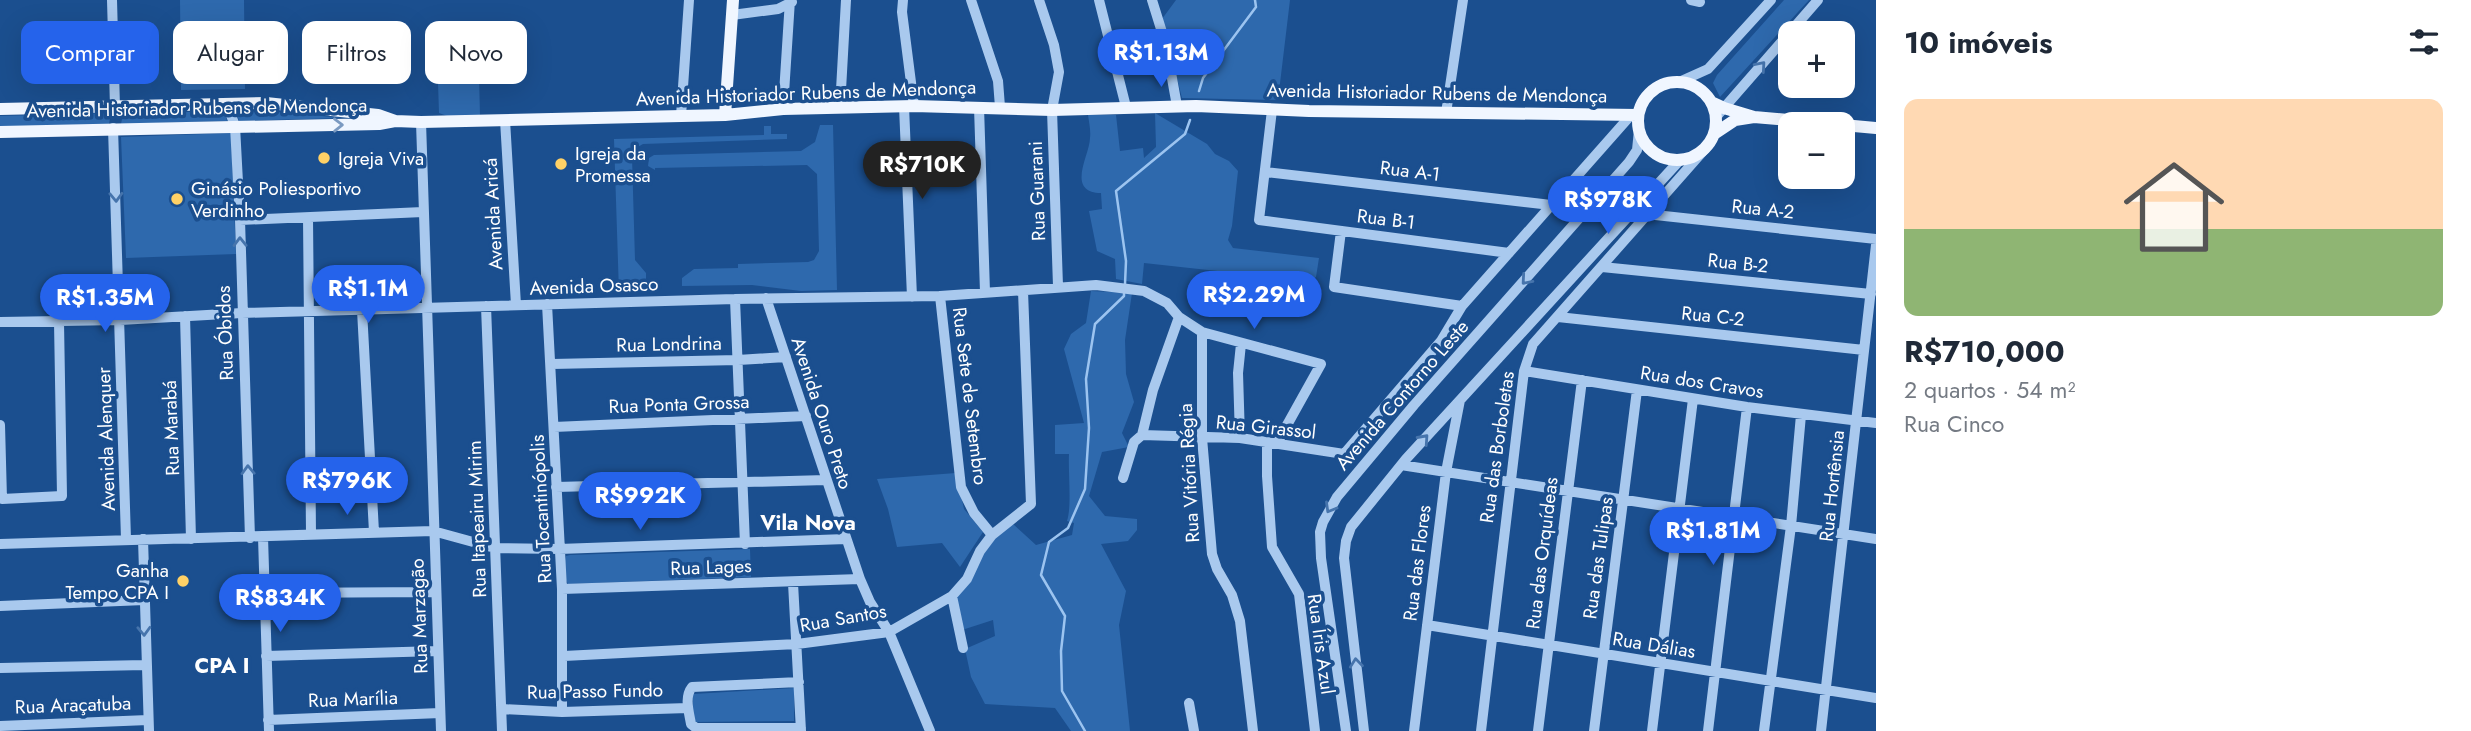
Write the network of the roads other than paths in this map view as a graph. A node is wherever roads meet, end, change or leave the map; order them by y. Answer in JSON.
{"nodes":[{"id":1,"x":112,"y":0,"type":"edge"},
{"id":2,"x":689,"y":0,"type":"edge"},
{"id":3,"x":733,"y":0,"type":"edge"},
{"id":4,"x":846,"y":0,"type":"edge"},
{"id":5,"x":902,"y":0,"type":"edge"},
{"id":6,"x":971,"y":0,"type":"edge"},
{"id":7,"x":1039,"y":0,"type":"edge"},
{"id":8,"x":1099,"y":0,"type":"edge"},
{"id":9,"x":1152,"y":0,"type":"edge"},
{"id":10,"x":1463,"y":0,"type":"edge"},
{"id":11,"x":1771,"y":0,"type":"edge"},
{"id":12,"x":1818,"y":0,"type":"edge"},
{"id":13,"x":791,"y":1,"type":"edge"},
{"id":14,"x":732,"y":15,"type":"junction"},
{"id":15,"x":1679,"y":82,"type":"junction"},
{"id":16,"x":227,"y":104,"type":"junction"},
{"id":17,"x":909,"y":106,"type":"junction"},
{"id":18,"x":1177,"y":106,"type":"junction"},
{"id":19,"x":115,"y":107,"type":"junction"},
{"id":20,"x":979,"y":107,"type":"junction"},
{"id":21,"x":1000,"y":107,"type":"junction"},
{"id":22,"x":1126,"y":107,"type":"junction"},
{"id":23,"x":840,"y":108,"type":"junction"},
{"id":24,"x":0,"y":109,"type":"edge"},
{"id":25,"x":313,"y":109,"type":"junction"},
{"id":26,"x":783,"y":109,"type":"junction"},
{"id":27,"x":1052,"y":110,"type":"junction"},
{"id":28,"x":1272,"y":110,"type":"junction"},
{"id":29,"x":1446,"y":113,"type":"junction"},
{"id":30,"x":1720,"y":113,"type":"junction"},
{"id":31,"x":725,"y":115,"type":"junction"},
{"id":32,"x":1634,"y":115,"type":"junction"},
{"id":33,"x":681,"y":116,"type":"junction"},
{"id":34,"x":1754,"y":117,"type":"junction"},
{"id":35,"x":1778,"y":119,"type":"edge"},
{"id":36,"x":505,"y":120,"type":"junction"},
{"id":37,"x":395,"y":121,"type":"junction"},
{"id":38,"x":421,"y":122,"type":"junction"},
{"id":39,"x":235,"y":126,"type":"junction"},
{"id":40,"x":306,"y":126,"type":"junction"},
{"id":41,"x":1855,"y":126,"type":"edge"},
{"id":42,"x":113,"y":128,"type":"junction"},
{"id":43,"x":1876,"y":128,"type":"edge"},
{"id":44,"x":1639,"y":130,"type":"junction"},
{"id":45,"x":0,"y":132,"type":"edge"},
{"id":46,"x":1714,"y":134,"type":"junction"},
{"id":47,"x":1705,"y":149,"type":"junction"},
{"id":48,"x":1680,"y":160,"type":"junction"},
{"id":49,"x":1265,"y":172,"type":"junction"},
{"id":50,"x":1551,"y":205,"type":"junction"},
{"id":51,"x":423,"y":212,"type":"junction"},
{"id":52,"x":1646,"y":214,"type":"junction"},
{"id":53,"x":308,"y":218,"type":"junction"},
{"id":54,"x":240,"y":220,"type":"junction"},
{"id":55,"x":1340,"y":231,"type":"junction"},
{"id":56,"x":1876,"y":239,"type":"edge"},
{"id":57,"x":1876,"y":245,"type":"edge"},
{"id":58,"x":1509,"y":253,"type":"junction"},
{"id":59,"x":1602,"y":267,"type":"junction"},
{"id":60,"x":1058,"y":286,"type":"junction"},
{"id":61,"x":1023,"y":291,"type":"junction"},
{"id":62,"x":985,"y":292,"type":"junction"},
{"id":63,"x":1871,"y":294,"type":"junction"},
{"id":64,"x":940,"y":296,"type":"junction"},
{"id":65,"x":912,"y":297,"type":"junction"},
{"id":66,"x":766,"y":298,"type":"junction"},
{"id":67,"x":735,"y":299,"type":"junction"},
{"id":68,"x":548,"y":304,"type":"junction"},
{"id":69,"x":516,"y":305,"type":"junction"},
{"id":70,"x":486,"y":306,"type":"junction"},
{"id":71,"x":1462,"y":306,"type":"junction"},
{"id":72,"x":425,"y":308,"type":"junction"},
{"id":73,"x":362,"y":310,"type":"junction"},
{"id":74,"x":309,"y":312,"type":"junction"},
{"id":75,"x":242,"y":313,"type":"junction"},
{"id":76,"x":185,"y":316,"type":"junction"},
{"id":77,"x":1179,"y":317,"type":"junction"},
{"id":78,"x":1558,"y":317,"type":"junction"},
{"id":79,"x":120,"y":320,"type":"junction"},
{"id":80,"x":0,"y":322,"type":"edge"},
{"id":81,"x":59,"y":322,"type":"junction"},
{"id":82,"x":1202,"y":332,"type":"junction"},
{"id":83,"x":1241,"y":344,"type":"junction"},
{"id":84,"x":1864,"y":350,"type":"junction"},
{"id":85,"x":786,"y":357,"type":"junction"},
{"id":86,"x":737,"y":360,"type":"junction"},
{"id":87,"x":552,"y":364,"type":"junction"},
{"id":88,"x":1321,"y":365,"type":"joint"},
{"id":89,"x":1524,"y":371,"type":"junction"},
{"id":90,"x":1582,"y":380,"type":"junction"},
{"id":91,"x":1637,"y":390,"type":"junction"},
{"id":92,"x":1460,"y":399,"type":"junction"},
{"id":93,"x":1693,"y":399,"type":"junction"},
{"id":94,"x":1747,"y":407,"type":"junction"},
{"id":95,"x":1801,"y":415,"type":"junction"},
{"id":96,"x":806,"y":416,"type":"junction"},
{"id":97,"x":740,"y":420,"type":"junction"},
{"id":98,"x":1856,"y":421,"type":"junction"},
{"id":99,"x":1876,"y":423,"type":"edge"},
{"id":100,"x":0,"y":425,"type":"edge"},
{"id":101,"x":554,"y":427,"type":"junction"},
{"id":102,"x":1142,"y":435,"type":"junction"},
{"id":103,"x":1202,"y":438,"type":"junction"},
{"id":104,"x":1240,"y":438,"type":"junction"},
{"id":105,"x":1272,"y":442,"type":"junction"},
{"id":106,"x":1401,"y":465,"type":"junction"},
{"id":107,"x":1447,"y":472,"type":"junction"},
{"id":108,"x":1123,"y":478,"type":"dead end"},
{"id":109,"x":826,"y":480,"type":"junction"},
{"id":110,"x":743,"y":481,"type":"junction"},
{"id":111,"x":1510,"y":482,"type":"junction"},
{"id":112,"x":556,"y":487,"type":"junction"},
{"id":113,"x":1567,"y":491,"type":"junction"},
{"id":114,"x":1624,"y":500,"type":"junction"},
{"id":115,"x":1679,"y":508,"type":"junction"},
{"id":116,"x":1735,"y":517,"type":"junction"},
{"id":117,"x":1791,"y":526,"type":"junction"},
{"id":118,"x":433,"y":531,"type":"junction"},
{"id":119,"x":374,"y":532,"type":"junction"},
{"id":120,"x":311,"y":534,"type":"junction"},
{"id":121,"x":1844,"y":534,"type":"junction"},
{"id":122,"x":992,"y":535,"type":"junction"},
{"id":123,"x":263,"y":537,"type":"junction"},
{"id":124,"x":250,"y":538,"type":"junction"},
{"id":125,"x":126,"y":539,"type":"junction"},
{"id":126,"x":143,"y":539,"type":"junction"},
{"id":127,"x":191,"y":539,"type":"junction"},
{"id":128,"x":846,"y":539,"type":"junction"},
{"id":129,"x":1876,"y":539,"type":"edge"},
{"id":130,"x":0,"y":544,"type":"edge"},
{"id":131,"x":745,"y":544,"type":"junction"},
{"id":132,"x":495,"y":548,"type":"junction"},
{"id":133,"x":559,"y":549,"type":"junction"},
{"id":134,"x":860,"y":579,"type":"junction"},
{"id":135,"x":793,"y":583,"type":"junction"},
{"id":136,"x":562,"y":589,"type":"junction"},
{"id":137,"x":436,"y":592,"type":"junction"},
{"id":138,"x":264,"y":593,"type":"junction"},
{"id":139,"x":952,"y":596,"type":"junction"},
{"id":140,"x":144,"y":600,"type":"junction"},
{"id":141,"x":0,"y":606,"type":"edge"},
{"id":142,"x":1427,"y":625,"type":"junction"},
{"id":143,"x":889,"y":632,"type":"junction"},
{"id":144,"x":1492,"y":636,"type":"junction"},
{"id":145,"x":797,"y":644,"type":"junction"},
{"id":146,"x":1548,"y":646,"type":"junction"},
{"id":147,"x":963,"y":648,"type":"dead end"},
{"id":148,"x":437,"y":651,"type":"junction"},
{"id":149,"x":1603,"y":654,"type":"junction"},
{"id":150,"x":266,"y":656,"type":"junction"},
{"id":151,"x":564,"y":656,"type":"junction"},
{"id":152,"x":1661,"y":662,"type":"junction"},
{"id":153,"x":145,"y":665,"type":"junction"},
{"id":154,"x":0,"y":668,"type":"edge"},
{"id":155,"x":1716,"y":673,"type":"junction"},
{"id":156,"x":1770,"y":679,"type":"junction"},
{"id":157,"x":799,"y":682,"type":"junction"},
{"id":158,"x":1826,"y":688,"type":"junction"},
{"id":159,"x":1876,"y":698,"type":"edge"},
{"id":160,"x":1189,"y":703,"type":"dead end"},
{"id":161,"x":688,"y":708,"type":"junction"},
{"id":162,"x":502,"y":709,"type":"junction"},
{"id":163,"x":562,"y":712,"type":"junction"},
{"id":164,"x":440,"y":713,"type":"junction"},
{"id":165,"x":268,"y":720,"type":"junction"},
{"id":166,"x":149,"y":725,"type":"edge"},
{"id":167,"x":0,"y":726,"type":"edge"},
{"id":168,"x":801,"y":730,"type":"edge"},
{"id":169,"x":269,"y":731,"type":"edge"},
{"id":170,"x":441,"y":731,"type":"edge"},
{"id":171,"x":502,"y":731,"type":"edge"},
{"id":172,"x":930,"y":731,"type":"edge"},
{"id":173,"x":1194,"y":731,"type":"edge"},
{"id":174,"x":1253,"y":731,"type":"edge"},
{"id":175,"x":1315,"y":731,"type":"edge"},
{"id":176,"x":1346,"y":731,"type":"edge"},
{"id":177,"x":1364,"y":731,"type":"edge"},
{"id":178,"x":1414,"y":731,"type":"edge"},
{"id":179,"x":1480,"y":731,"type":"edge"},
{"id":180,"x":1538,"y":731,"type":"edge"},
{"id":181,"x":1594,"y":731,"type":"edge"},
{"id":182,"x":1652,"y":731,"type":"edge"},
{"id":183,"x":1708,"y":731,"type":"edge"},
{"id":184,"x":1764,"y":731,"type":"edge"},
{"id":185,"x":1821,"y":731,"type":"edge"}],
"edges":[{"from":1,"to":19,"type":"street"},
{"from":2,"to":33,"type":"street"},
{"from":3,"to":14,"type":"main road"},
{"from":4,"to":23,"type":"street"},
{"from":5,"to":17,"type":"street"},
{"from":6,"to":21,"type":"street"},
{"from":7,"to":27,"type":"street","name":"Rua Guarani"},
{"from":8,"to":22,"type":"street"},
{"from":9,"to":18,"type":"street"},
{"from":10,"to":29,"type":"street"},
{"from":11,"to":15,"type":"street"},
{"from":30,"to":12,"type":"street","one_way":true},
{"from":13,"to":14,"type":"street"},
{"from":13,"to":26,"type":"street"},
{"from":14,"to":31,"type":"main road"},
{"from":15,"to":30,"type":"main road"},
{"from":15,"to":32,"type":"main road"},
{"from":16,"to":19,"type":"main road","name":"Avenida Historiador Rubens de Mendonça"},
{"from":16,"to":25,"type":"main road","name":"Avenida Historiador Rubens de Mendonça"},
{"from":16,"to":39,"type":"street","name":"Rua Óbidos"},
{"from":17,"to":20,"type":"main road","name":"Avenida Historiador Rubens de Mendonça"},
{"from":17,"to":23,"type":"main road","name":"Avenida Historiador Rubens de Mendonça"},
{"from":17,"to":65,"type":"street"},
{"from":18,"to":22,"type":"main road","name":"Avenida Historiador Rubens de Mendonça"},
{"from":18,"to":28,"type":"main road","name":"Avenida Historiador Rubens de Mendonça"},
{"from":19,"to":24,"type":"main road","name":"Avenida Historiador Rubens de Mendonça"},
{"from":20,"to":21,"type":"main road","name":"Avenida Historiador Rubens de Mendonça"},
{"from":20,"to":62,"type":"street"},
{"from":21,"to":27,"type":"main road","name":"Avenida Historiador Rubens de Mendonça"},
{"from":22,"to":27,"type":"main road","name":"Avenida Historiador Rubens de Mendonça"},
{"from":23,"to":26,"type":"main road","name":"Avenida Historiador Rubens de Mendonça"},
{"from":25,"to":37,"type":"main road","name":"Avenida Historiador Rubens de Mendonça"},
{"from":25,"to":40,"type":"main road"},
{"from":26,"to":31,"type":"main road","name":"Avenida Historiador Rubens de Mendonça"},
{"from":27,"to":60,"type":"street","name":"Rua Guarani"},
{"from":28,"to":29,"type":"main road","name":"Avenida Historiador Rubens de Mendonça"},
{"from":28,"to":49,"type":"street"},
{"from":29,"to":32,"type":"main road","name":"Avenida Historiador Rubens de Mendonça"},
{"from":30,"to":34,"type":"main road"},
{"from":30,"to":46,"type":"main road"},
{"from":31,"to":33,"type":"main road","name":"Avenida Historiador Rubens de Mendonça"},
{"from":32,"to":44,"type":"main road"},
{"from":32,"to":50,"type":"street"},
{"from":33,"to":36,"type":"main road","name":"Avenida Historiador Rubens de Mendonça"},
{"from":34,"to":35,"type":"main road"},
{"from":34,"to":46,"type":"main road"},
{"from":36,"to":38,"type":"main road","name":"Avenida Historiador Rubens de Mendonça"},
{"from":36,"to":69,"type":"street","name":"Avenida Aricá"},
{"from":37,"to":38,"type":"main road","name":"Avenida Historiador Rubens de Mendonça"},
{"from":40,"to":37,"type":"main road","name":"Avenida Historiador Rubens de Mendonça","one_way":true},
{"from":38,"to":51,"type":"street","name":"Rua Marzagão"},
{"from":39,"to":40,"type":"main road","name":"Avenida Historiador Rubens de Mendonça"},
{"from":39,"to":42,"type":"main road","name":"Avenida Historiador Rubens de Mendonça"},
{"from":39,"to":54,"type":"street","name":"Rua Óbidos"},
{"from":41,"to":43,"type":"main road"},
{"from":42,"to":45,"type":"main road","name":"Avenida Historiador Rubens de Mendonça"},
{"from":42,"to":79,"type":"street","name":"Avenida Alenquer","one_way":true},
{"from":44,"to":48,"type":"main road"},
{"from":44,"to":176,"type":"street","name":"Avenida Contorno Leste","one_way":true},
{"from":46,"to":47,"type":"main road"},
{"from":47,"to":48,"type":"main road"},
{"from":47,"to":52,"type":"street","name":"Rua das Borboletas"},
{"from":48,"to":92,"type":"street"},
{"from":49,"to":50,"type":"street","name":"Rua A-1"},
{"from":49,"to":55,"type":"street","name":"Rua B-1"},
{"from":50,"to":58,"type":"street"},
{"from":51,"to":53,"type":"street"},
{"from":51,"to":72,"type":"street","name":"Rua Marzagão"},
{"from":52,"to":56,"type":"street","name":"Rua A-2"},
{"from":52,"to":59,"type":"street","name":"Rua das Borboletas"},
{"from":53,"to":54,"type":"street"},
{"from":53,"to":74,"type":"street"},
{"from":75,"to":54,"type":"street","name":"Rua Óbidos","one_way":true},
{"from":55,"to":58,"type":"street","name":"Rua B-1"},
{"from":55,"to":71,"type":"street"},
{"from":57,"to":63,"type":"street","name":"Rua Hortênsia"},
{"from":58,"to":71,"type":"street"},
{"from":59,"to":63,"type":"street","name":"Rua B-2"},
{"from":59,"to":78,"type":"street","name":"Rua das Borboletas"},
{"from":60,"to":61,"type":"street","name":"Avenida Osasco"},
{"from":60,"to":77,"type":"street","name":"Avenida Osasco"},
{"from":61,"to":62,"type":"street","name":"Avenida Osasco"},
{"from":61,"to":122,"type":"street","name":"Rua Santos"},
{"from":62,"to":64,"type":"street","name":"Avenida Osasco"},
{"from":63,"to":84,"type":"street","name":"Rua Hortênsia"},
{"from":64,"to":65,"type":"street","name":"Avenida Osasco"},
{"from":64,"to":122,"type":"street","name":"Rua Sete de Setembro"},
{"from":65,"to":66,"type":"street","name":"Avenida Osasco"},
{"from":66,"to":67,"type":"street","name":"Avenida Osasco"},
{"from":66,"to":85,"type":"street","name":"Avenida Ouro Preto"},
{"from":67,"to":68,"type":"street","name":"Avenida Osasco"},
{"from":67,"to":86,"type":"street"},
{"from":68,"to":69,"type":"street","name":"Avenida Osasco"},
{"from":68,"to":87,"type":"street","name":"Rua Tocantinópolis"},
{"from":69,"to":70,"type":"street","name":"Avenida Osasco"},
{"from":70,"to":72,"type":"street","name":"Avenida Osasco"},
{"from":70,"to":132,"type":"street","name":"Rua Itapeairu Mirim"},
{"from":71,"to":105,"type":"street","name":"Rua Girassol"},
{"from":72,"to":73,"type":"street","name":"Avenida Osasco"},
{"from":72,"to":118,"type":"street","name":"Rua Marzagão"},
{"from":73,"to":74,"type":"street","name":"Avenida Osasco"},
{"from":73,"to":119,"type":"street"},
{"from":74,"to":75,"type":"street","name":"Avenida Osasco"},
{"from":74,"to":120,"type":"street"},
{"from":75,"to":76,"type":"street","name":"Avenida Osasco"},
{"from":124,"to":75,"type":"street","name":"Rua Óbidos","one_way":true},
{"from":76,"to":79,"type":"street","name":"Avenida Osasco"},
{"from":76,"to":127,"type":"street","name":"Rua Marabá"},
{"from":77,"to":82,"type":"street","name":"Avenida Osasco"},
{"from":77,"to":102,"type":"street"},
{"from":78,"to":84,"type":"street","name":"Rua C-2"},
{"from":78,"to":89,"type":"street","name":"Rua das Borboletas"},
{"from":79,"to":81,"type":"street","name":"Avenida Osasco"},
{"from":79,"to":125,"type":"street","name":"Avenida Alenquer"},
{"from":80,"to":81,"type":"street","name":"Avenida Osasco"},
{"from":81,"to":100,"type":"street"},
{"from":82,"to":83,"type":"street","name":"Avenida Osasco"},
{"from":82,"to":103,"type":"street","name":"Rua Vitória Régia"},
{"from":83,"to":88,"type":"street","name":"Avenida Osasco"},
{"from":83,"to":104,"type":"street"},
{"from":84,"to":98,"type":"street","name":"Rua Hortênsia"},
{"from":85,"to":86,"type":"street","name":"Rua Londrina"},
{"from":85,"to":96,"type":"street","name":"Avenida Ouro Preto"},
{"from":86,"to":87,"type":"street","name":"Rua Londrina"},
{"from":86,"to":97,"type":"street"},
{"from":87,"to":101,"type":"street","name":"Rua Tocantinópolis"},
{"from":88,"to":105,"type":"street","name":"Rua Íris Azul"},
{"from":89,"to":90,"type":"street","name":"Rua dos Cravos"},
{"from":89,"to":111,"type":"street","name":"Rua das Borboletas"},
{"from":90,"to":91,"type":"street","name":"Rua dos Cravos"},
{"from":90,"to":113,"type":"street","name":"Rua das Orquídeas"},
{"from":91,"to":93,"type":"street","name":"Rua dos Cravos"},
{"from":91,"to":114,"type":"street","name":"Rua das Tulipas"},
{"from":106,"to":92,"type":"street","one_way":true},
{"from":92,"to":107,"type":"street","name":"Rua das Flores"},
{"from":93,"to":94,"type":"street","name":"Rua dos Cravos"},
{"from":93,"to":115,"type":"street"},
{"from":94,"to":95,"type":"street","name":"Rua dos Cravos"},
{"from":94,"to":116,"type":"street"},
{"from":95,"to":98,"type":"street","name":"Rua dos Cravos"},
{"from":95,"to":117,"type":"street"},
{"from":96,"to":97,"type":"street","name":"Rua Ponta Grossa"},
{"from":96,"to":109,"type":"street","name":"Avenida Ouro Preto"},
{"from":97,"to":101,"type":"street","name":"Rua Ponta Grossa"},
{"from":97,"to":110,"type":"street"},
{"from":98,"to":99,"type":"street","name":"Rua dos Cravos"},
{"from":98,"to":121,"type":"street","name":"Rua Hortênsia"},
{"from":101,"to":112,"type":"street","name":"Rua Tocantinópolis"},
{"from":102,"to":103,"type":"street","name":"Rua Girassol"},
{"from":102,"to":108,"type":"street"},
{"from":103,"to":104,"type":"street","name":"Rua Girassol"},
{"from":103,"to":174,"type":"street","name":"Rua Vitória Régia"},
{"from":104,"to":105,"type":"street","name":"Rua Girassol"},
{"from":105,"to":175,"type":"street","name":"Rua Íris Azul"},
{"from":106,"to":107,"type":"street"},
{"from":177,"to":106,"type":"street","one_way":true},
{"from":107,"to":111,"type":"street"},
{"from":107,"to":142,"type":"street","name":"Rua das Flores"},
{"from":109,"to":110,"type":"street"},
{"from":109,"to":128,"type":"street","name":"Avenida Ouro Preto"},
{"from":110,"to":112,"type":"street"},
{"from":110,"to":131,"type":"street"},
{"from":111,"to":113,"type":"street"},
{"from":111,"to":144,"type":"street","name":"Rua das Borboletas"},
{"from":112,"to":133,"type":"street","name":"Rua Tocantinópolis"},
{"from":113,"to":114,"type":"street"},
{"from":113,"to":146,"type":"street","name":"Rua das Orquídeas"},
{"from":114,"to":115,"type":"street"},
{"from":114,"to":149,"type":"street","name":"Rua das Tulipas"},
{"from":115,"to":116,"type":"street"},
{"from":115,"to":152,"type":"street"},
{"from":116,"to":117,"type":"street"},
{"from":116,"to":155,"type":"street"},
{"from":117,"to":121,"type":"street"},
{"from":117,"to":156,"type":"street"},
{"from":118,"to":119,"type":"street"},
{"from":118,"to":132,"type":"street"},
{"from":118,"to":137,"type":"street","name":"Rua Marzagão"},
{"from":119,"to":120,"type":"street"},
{"from":120,"to":123,"type":"street"},
{"from":121,"to":129,"type":"street"},
{"from":121,"to":158,"type":"street","name":"Rua Hortênsia"},
{"from":122,"to":139,"type":"street","name":"Rua Santos"},
{"from":123,"to":124,"type":"street"},
{"from":123,"to":138,"type":"street"},
{"from":124,"to":127,"type":"street"},
{"from":125,"to":126,"type":"street"},
{"from":125,"to":130,"type":"street"},
{"from":126,"to":127,"type":"street"},
{"from":126,"to":140,"type":"street"},
{"from":128,"to":131,"type":"street"},
{"from":128,"to":134,"type":"street","name":"Avenida Ouro Preto"},
{"from":131,"to":133,"type":"street"},
{"from":132,"to":133,"type":"street"},
{"from":132,"to":162,"type":"street","name":"Rua Itapeairu Mirim"},
{"from":133,"to":136,"type":"street","name":"Rua Tocantinópolis"},
{"from":134,"to":135,"type":"street","name":"Rua Lages"},
{"from":134,"to":143,"type":"street","name":"Avenida Ouro Preto"},
{"from":135,"to":136,"type":"street","name":"Rua Lages"},
{"from":135,"to":145,"type":"street"},
{"from":136,"to":151,"type":"street","name":"Rua Tocantinópolis"},
{"from":137,"to":138,"type":"street"},
{"from":137,"to":148,"type":"street","name":"Rua Marzagão"},
{"from":138,"to":150,"type":"street"},
{"from":139,"to":143,"type":"street","name":"Rua Santos"},
{"from":139,"to":147,"type":"street"},
{"from":140,"to":141,"type":"street"},
{"from":140,"to":153,"type":"street","one_way":true},
{"from":142,"to":144,"type":"street","name":"Rua Dálias"},
{"from":142,"to":178,"type":"street","name":"Rua das Flores"},
{"from":143,"to":145,"type":"street","name":"Rua Santos"},
{"from":143,"to":172,"type":"street","name":"Avenida Ouro Preto"},
{"from":144,"to":146,"type":"street","name":"Rua Dálias"},
{"from":144,"to":179,"type":"street","name":"Rua das Borboletas"},
{"from":145,"to":151,"type":"street","name":"Rua Santos"},
{"from":145,"to":157,"type":"street"},
{"from":146,"to":149,"type":"street","name":"Rua Dálias"},
{"from":146,"to":180,"type":"street","name":"Rua das Orquídeas"},
{"from":148,"to":150,"type":"street"},
{"from":148,"to":164,"type":"street","name":"Rua Marzagão"},
{"from":149,"to":152,"type":"street","name":"Rua Dálias"},
{"from":149,"to":181,"type":"street","name":"Rua das Tulipas"},
{"from":150,"to":165,"type":"street"},
{"from":151,"to":163,"type":"street","name":"Rua Tocantinópolis"},
{"from":152,"to":155,"type":"street","name":"Rua Dálias"},
{"from":152,"to":182,"type":"street"},
{"from":153,"to":154,"type":"street"},
{"from":153,"to":166,"type":"street"},
{"from":155,"to":156,"type":"street","name":"Rua Dálias"},
{"from":155,"to":183,"type":"street"},
{"from":156,"to":158,"type":"street","name":"Rua Dálias"},
{"from":156,"to":184,"type":"street"},
{"from":157,"to":161,"type":"street"},
{"from":157,"to":168,"type":"street"},
{"from":158,"to":159,"type":"street","name":"Rua Dálias"},
{"from":158,"to":185,"type":"street","name":"Rua Hortênsia"},
{"from":160,"to":173,"type":"street"},
{"from":161,"to":163,"type":"street","name":"Rua Passo Fundo"},
{"from":161,"to":168,"type":"street"},
{"from":162,"to":163,"type":"street","name":"Rua Passo Fundo"},
{"from":162,"to":171,"type":"street","name":"Rua Itapeairu Mirim"},
{"from":164,"to":165,"type":"street","name":"Rua Marília"},
{"from":164,"to":170,"type":"street","name":"Rua Marzagão"},
{"from":165,"to":169,"type":"street"},
{"from":166,"to":167,"type":"street","name":"Rua Araçatuba"}]}
